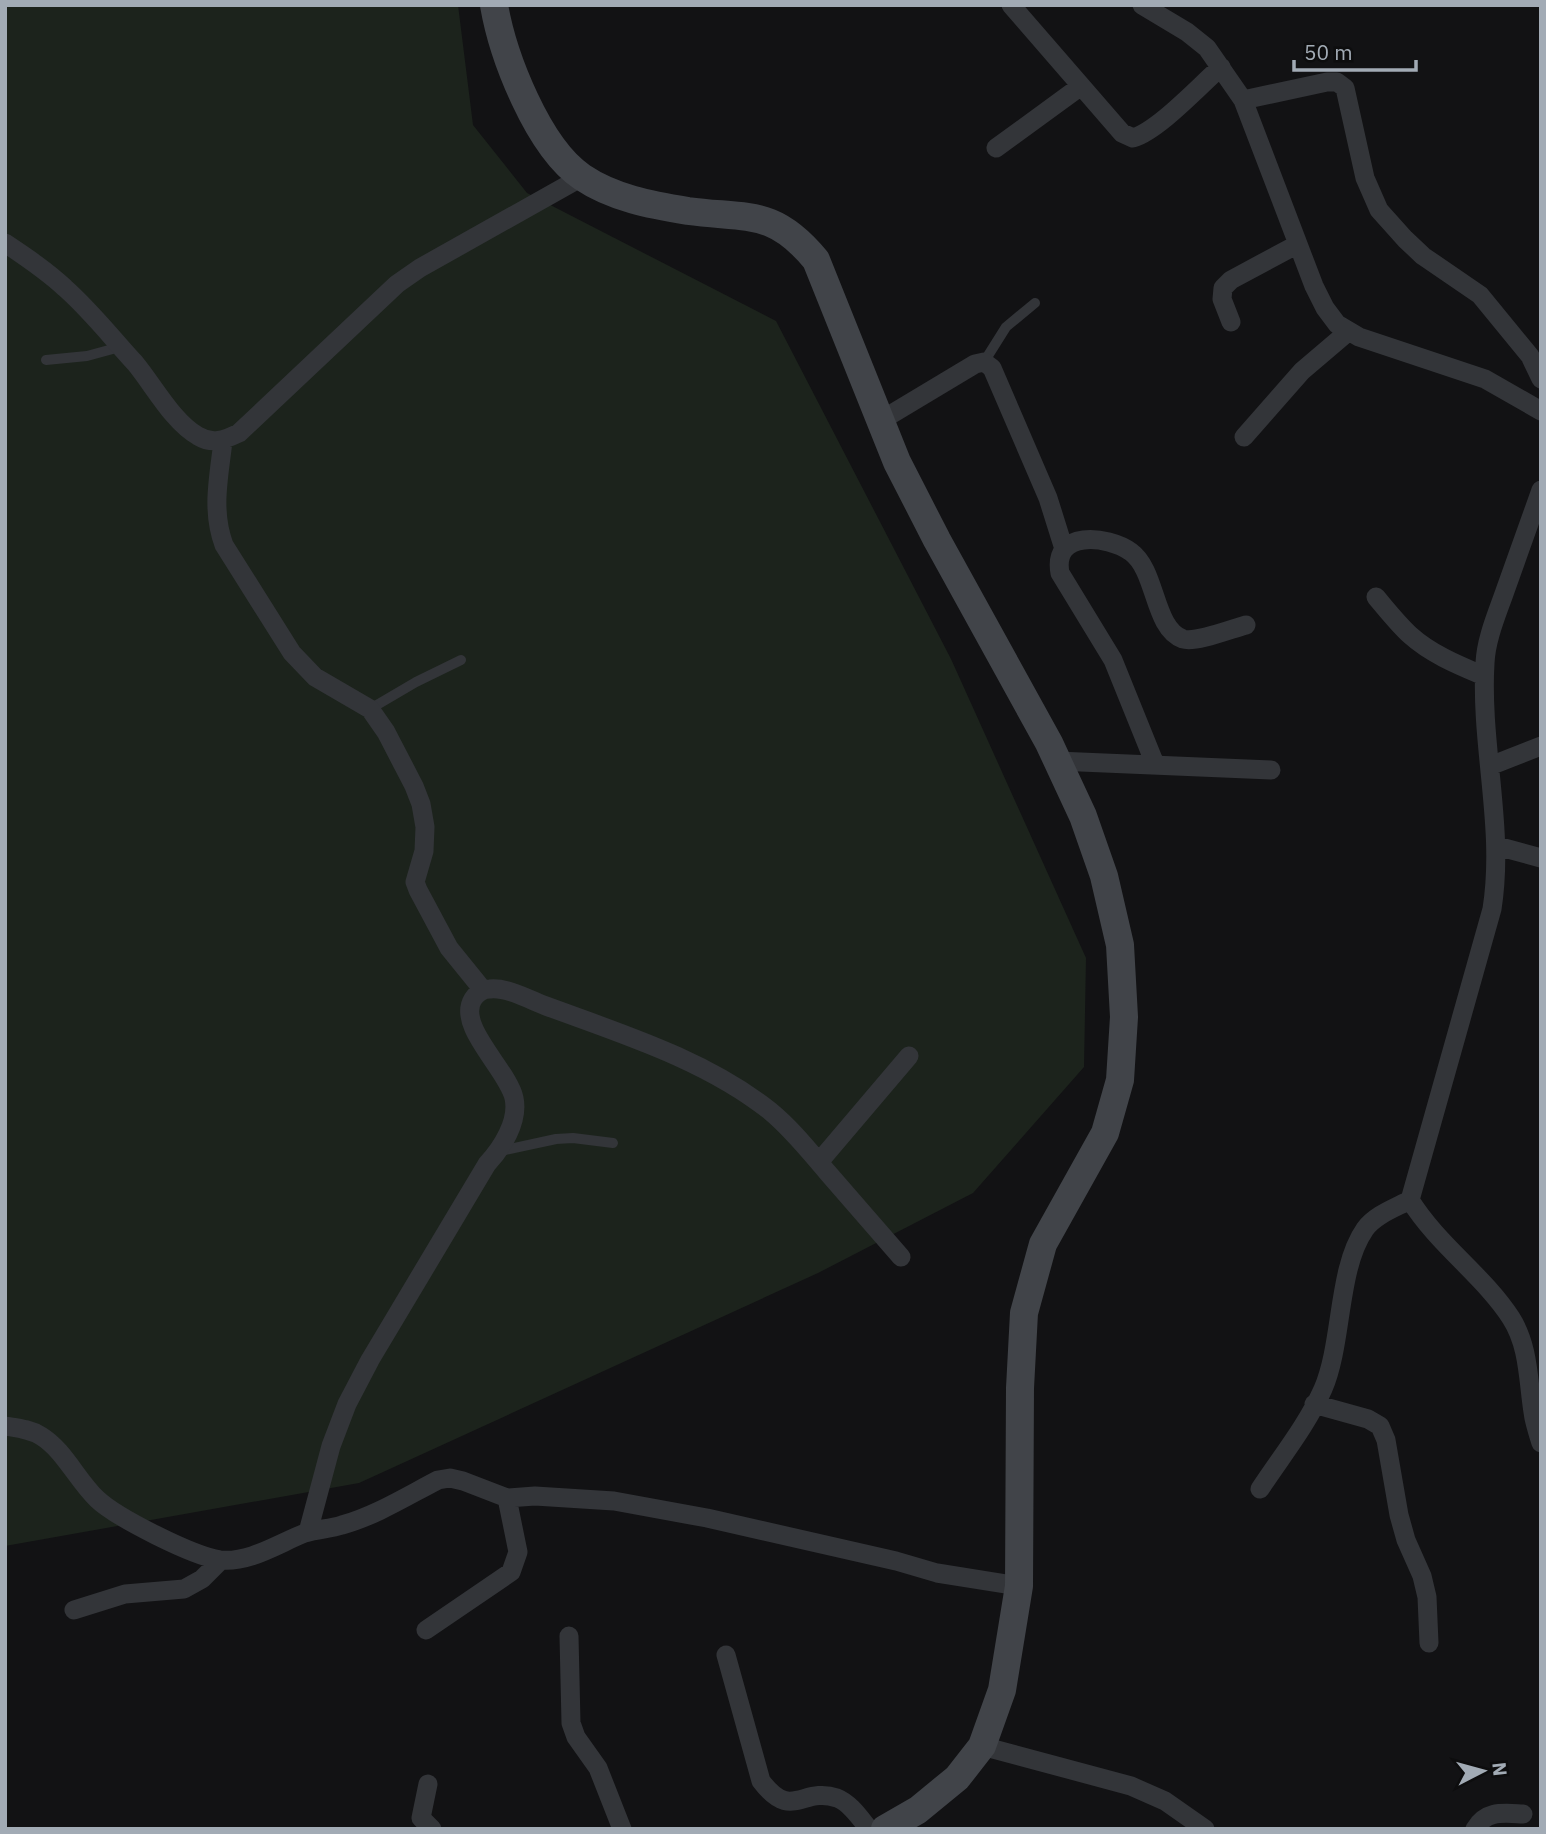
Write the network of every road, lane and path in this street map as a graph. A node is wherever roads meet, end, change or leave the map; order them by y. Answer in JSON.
{"nodes":[{"id":1,"x":494,"y":5,"type":"edge"},
{"id":2,"x":1011,"y":5,"type":"edge"},
{"id":3,"x":1148,"y":7,"type":"edge"},
{"id":4,"x":1221,"y":67,"type":"junction"},
{"id":5,"x":1081,"y":86,"type":"junction"},
{"id":6,"x":1243,"y":100,"type":"junction"},
{"id":7,"x":996,"y":148,"type":"dead end"},
{"id":8,"x":582,"y":177,"type":"junction"},
{"id":9,"x":5,"y":243,"type":"edge"},
{"id":10,"x":1298,"y":244,"type":"junction"},
{"id":11,"x":1035,"y":303,"type":"dead end"},
{"id":12,"x":1231,"y":322,"type":"dead end"},
{"id":13,"x":1349,"y":331,"type":"junction"},
{"id":14,"x":120,"y":347,"type":"junction"},
{"id":15,"x":46,"y":360,"type":"dead end"},
{"id":16,"x":984,"y":362,"type":"junction"},
{"id":17,"x":1541,"y":379,"type":"edge"},
{"id":18,"x":1541,"y":411,"type":"edge"},
{"id":19,"x":880,"y":421,"type":"junction"},
{"id":20,"x":1244,"y":437,"type":"dead end"},
{"id":21,"x":223,"y":441,"type":"junction"},
{"id":22,"x":1541,"y":490,"type":"edge"},
{"id":23,"x":1064,"y":549,"type":"junction"},
{"id":24,"x":1376,"y":597,"type":"dead end"},
{"id":25,"x":1246,"y":625,"type":"dead end"},
{"id":26,"x":461,"y":660,"type":"dead end"},
{"id":27,"x":1484,"y":676,"type":"junction"},
{"id":28,"x":370,"y":709,"type":"junction"},
{"id":29,"x":1541,"y":746,"type":"edge"},
{"id":30,"x":1057,"y":761,"type":"junction"},
{"id":31,"x":1156,"y":764,"type":"junction"},
{"id":32,"x":1490,"y":766,"type":"junction"},
{"id":33,"x":1270,"y":770,"type":"dead end"},
{"id":34,"x":1497,"y":846,"type":"junction"},
{"id":35,"x":1541,"y":858,"type":"edge"},
{"id":36,"x":483,"y":990,"type":"junction"},
{"id":37,"x":909,"y":1056,"type":"dead end"},
{"id":38,"x":613,"y":1143,"type":"dead end"},
{"id":39,"x":499,"y":1151,"type":"junction"},
{"id":40,"x":819,"y":1162,"type":"junction"},
{"id":41,"x":1410,"y":1200,"type":"junction"},
{"id":42,"x":901,"y":1257,"type":"dead end"},
{"id":43,"x":1314,"y":1404,"type":"junction"},
{"id":44,"x":5,"y":1426,"type":"edge"},
{"id":45,"x":1541,"y":1443,"type":"edge"},
{"id":46,"x":1260,"y":1489,"type":"dead end"},
{"id":47,"x":507,"y":1498,"type":"junction"},
{"id":48,"x":308,"y":1532,"type":"junction"},
{"id":49,"x":221,"y":1560,"type":"junction"},
{"id":50,"x":1019,"y":1586,"type":"junction"},
{"id":51,"x":74,"y":1610,"type":"dead end"},
{"id":52,"x":426,"y":1630,"type":"dead end"},
{"id":53,"x":569,"y":1636,"type":"dead end"},
{"id":54,"x":1429,"y":1643,"type":"dead end"},
{"id":55,"x":726,"y":1655,"type":"dead end"},
{"id":56,"x":982,"y":1746,"type":"junction"},
{"id":57,"x":428,"y":1784,"type":"dead end"},
{"id":58,"x":1523,"y":1814,"type":"dead end"},
{"id":59,"x":1201,"y":1827,"type":"edge"},
{"id":60,"x":432,"y":1829,"type":"edge"},
{"id":61,"x":622,"y":1829,"type":"edge"},
{"id":62,"x":869,"y":1829,"type":"edge"},
{"id":63,"x":885,"y":1829,"type":"edge"},
{"id":64,"x":1475,"y":1829,"type":"edge"}],
"edges":[{"from":1,"to":8,"type":"main road"},
{"from":2,"to":5,"type":"street"},
{"from":3,"to":4,"type":"street"},
{"from":4,"to":5,"type":"street"},
{"from":4,"to":6,"type":"street"},
{"from":5,"to":7,"type":"street"},
{"from":6,"to":10,"type":"street"},
{"from":6,"to":17,"type":"street"},
{"from":8,"to":19,"type":"main road"},
{"from":8,"to":21,"type":"street"},
{"from":9,"to":14,"type":"street"},
{"from":10,"to":12,"type":"street"},
{"from":10,"to":13,"type":"street"},
{"from":11,"to":16,"type":"lane"},
{"from":13,"to":18,"type":"street"},
{"from":13,"to":20,"type":"street"},
{"from":14,"to":15,"type":"lane"},
{"from":14,"to":21,"type":"street"},
{"from":16,"to":19,"type":"street"},
{"from":16,"to":23,"type":"street"},
{"from":19,"to":30,"type":"main road"},
{"from":21,"to":28,"type":"street"},
{"from":22,"to":27,"type":"street"},
{"from":23,"to":25,"type":"street"},
{"from":23,"to":31,"type":"street"},
{"from":24,"to":27,"type":"street"},
{"from":26,"to":28,"type":"lane"},
{"from":27,"to":32,"type":"street"},
{"from":28,"to":36,"type":"street"},
{"from":29,"to":32,"type":"street"},
{"from":30,"to":31,"type":"street"},
{"from":30,"to":50,"type":"main road"},
{"from":31,"to":33,"type":"street"},
{"from":32,"to":34,"type":"street"},
{"from":34,"to":35,"type":"street"},
{"from":34,"to":41,"type":"street"},
{"from":36,"to":39,"type":"street"},
{"from":36,"to":40,"type":"street"},
{"from":37,"to":40,"type":"street"},
{"from":38,"to":39,"type":"lane"},
{"from":39,"to":48,"type":"street"},
{"from":40,"to":42,"type":"street"},
{"from":41,"to":43,"type":"street"},
{"from":41,"to":45,"type":"street"},
{"from":43,"to":46,"type":"street"},
{"from":43,"to":54,"type":"street"},
{"from":44,"to":49,"type":"street"},
{"from":47,"to":48,"type":"street"},
{"from":47,"to":50,"type":"street"},
{"from":47,"to":52,"type":"street"},
{"from":48,"to":49,"type":"street"},
{"from":49,"to":51,"type":"street"},
{"from":50,"to":56,"type":"main road"},
{"from":53,"to":61,"type":"street"},
{"from":55,"to":62,"type":"street"},
{"from":56,"to":59,"type":"street"},
{"from":56,"to":63,"type":"main road"},
{"from":57,"to":60,"type":"street"},
{"from":58,"to":64,"type":"street"}]}
